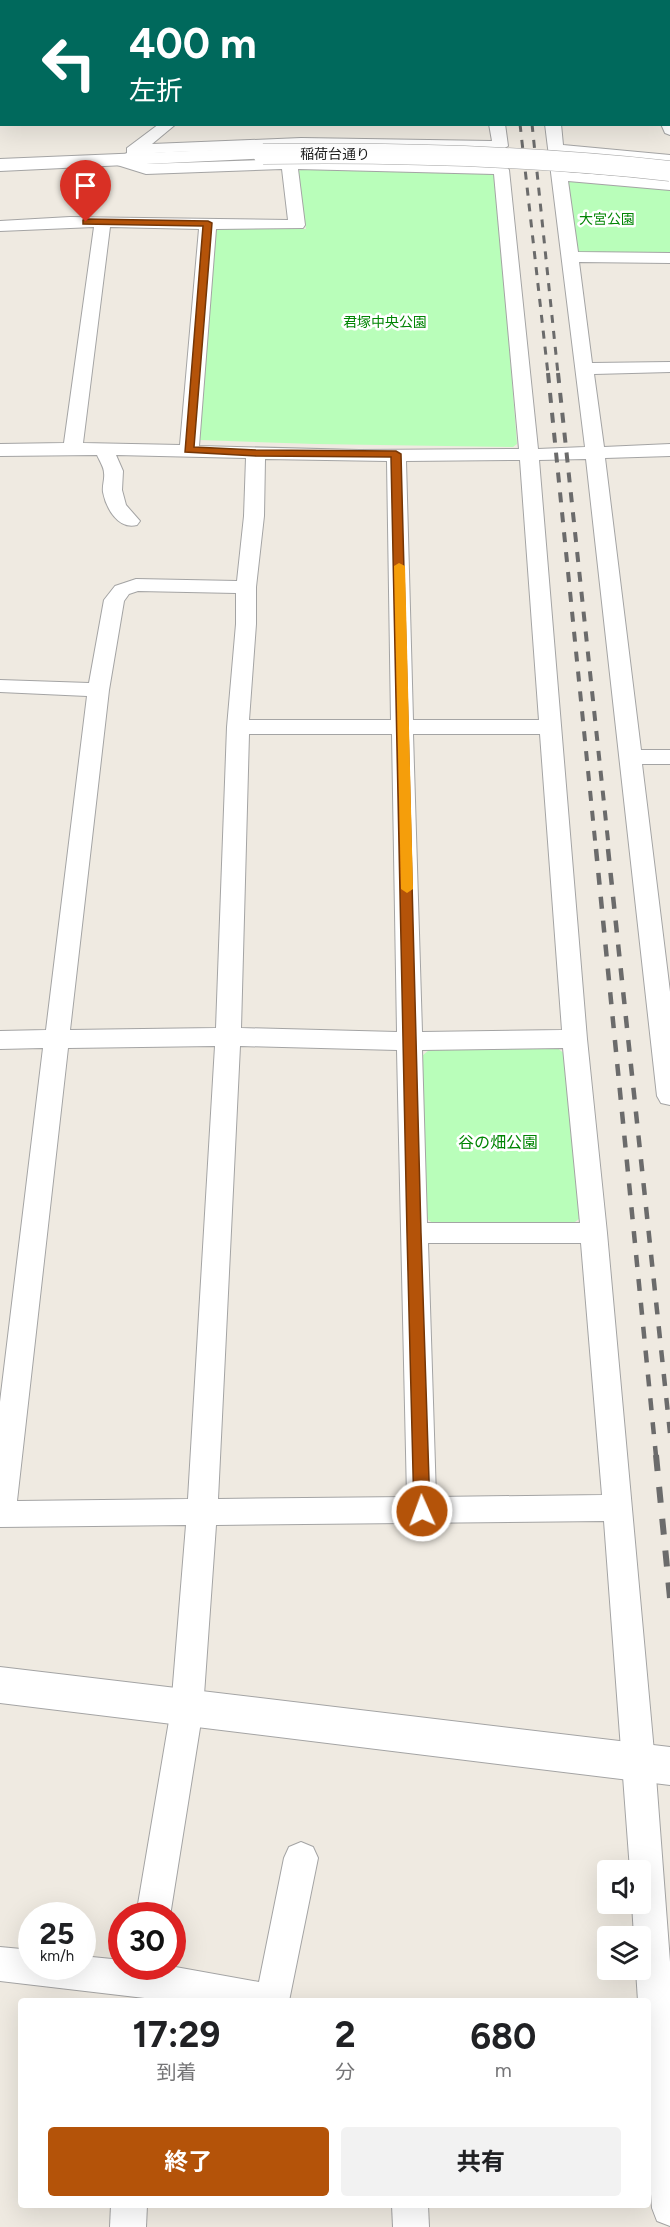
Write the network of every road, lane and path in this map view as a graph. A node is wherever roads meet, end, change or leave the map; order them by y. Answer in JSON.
{"nodes":[{"id":1,"x":166,"y":126,"type":"edge"},
{"id":2,"x":498,"y":126,"type":"edge"},
{"id":3,"x":553,"y":126,"type":"edge"},
{"id":4,"x":555,"y":149,"type":"junction"},
{"id":5,"x":670,"y":160,"type":"edge"},
{"id":6,"x":120,"y":161,"type":"junction"},
{"id":7,"x":290,"y":164,"type":"junction"},
{"id":8,"x":0,"y":165,"type":"edge"},
{"id":9,"x":670,"y":171,"type":"edge"},
{"id":10,"x":561,"y":176,"type":"junction"},
{"id":11,"x":670,"y":185,"type":"edge"},
{"id":12,"x":103,"y":222,"type":"junction"},
{"id":13,"x":208,"y":223,"type":"junction"},
{"id":14,"x":0,"y":226,"type":"edge"},
{"id":15,"x":569,"y":257,"type":"junction"},
{"id":16,"x":670,"y":258,"type":"edge"},
{"id":17,"x":670,"y":368,"type":"edge"},
{"id":18,"x":584,"y":369,"type":"junction"},
{"id":19,"x":73,"y":447,"type":"junction"},
{"id":20,"x":103,"y":448,"type":"junction"},
{"id":21,"x":0,"y":450,"type":"edge"},
{"id":22,"x":189,"y":450,"type":"junction"},
{"id":23,"x":670,"y":450,"type":"edge"},
{"id":24,"x":256,"y":453,"type":"junction"},
{"id":25,"x":595,"y":453,"type":"junction"},
{"id":26,"x":396,"y":454,"type":"junction"},
{"id":27,"x":528,"y":455,"type":"junction"},
{"id":28,"x":130,"y":521,"type":"dead end"},
{"id":29,"x":246,"y":587,"type":"junction"},
{"id":30,"x":0,"y":686,"type":"edge"},
{"id":31,"x":98,"y":690,"type":"junction"},
{"id":32,"x":403,"y":726,"type":"junction"},
{"id":33,"x":550,"y":727,"type":"junction"},
{"id":34,"x":238,"y":728,"type":"junction"},
{"id":35,"x":670,"y":757,"type":"edge"},
{"id":36,"x":630,"y":758,"type":"junction"},
{"id":37,"x":228,"y":1037,"type":"junction"},
{"id":38,"x":575,"y":1038,"type":"junction"},
{"id":39,"x":0,"y":1040,"type":"edge"},
{"id":40,"x":57,"y":1041,"type":"junction"},
{"id":41,"x":411,"y":1041,"type":"junction"},
{"id":42,"x":670,"y":1088,"type":"edge"},
{"id":43,"x":414,"y":1233,"type":"junction"},
{"id":44,"x":594,"y":1233,"type":"junction"},
{"id":45,"x":615,"y":1508,"type":"junction"},
{"id":46,"x":422,"y":1511,"type":"junction"},
{"id":47,"x":0,"y":1514,"type":"edge"},
{"id":48,"x":202,"y":1514,"type":"junction"},
{"id":49,"x":0,"y":1685,"type":"edge"},
{"id":50,"x":187,"y":1709,"type":"junction"},
{"id":51,"x":654,"y":1764,"type":"edge"},
{"id":52,"x":301,"y":1858,"type":"dead end"},
{"id":53,"x":155,"y":1902,"type":"edge"},
{"id":54,"x":0,"y":1964,"type":"edge"},
{"id":55,"x":143,"y":1982,"type":"edge"},
{"id":56,"x":252,"y":1998,"type":"edge"},
{"id":57,"x":273,"y":1998,"type":"edge"},
{"id":58,"x":654,"y":2051,"type":"edge"},
{"id":59,"x":129,"y":2208,"type":"edge"},
{"id":60,"x":410,"y":2208,"type":"edge"},
{"id":61,"x":670,"y":2208,"type":"edge"},
{"id":62,"x":128,"y":2227,"type":"edge"},
{"id":63,"x":411,"y":2227,"type":"edge"}],
"edges":[{"from":1,"to":6,"type":"street"},
{"from":2,"to":6,"type":"street"},
{"from":3,"to":4,"type":"street"},
{"from":4,"to":5,"type":"street"},
{"from":4,"to":10,"type":"street"},
{"from":6,"to":7,"type":"street"},
{"from":6,"to":8,"type":"street","name":"稲荷台通り"},
{"from":6,"to":9,"type":"street","name":"稲荷台通り","bridge":true},
{"from":7,"to":13,"type":"street"},
{"from":7,"to":27,"type":"street"},
{"from":10,"to":11,"type":"street"},
{"from":10,"to":15,"type":"street"},
{"from":12,"to":13,"type":"street"},
{"from":12,"to":14,"type":"street"},
{"from":12,"to":19,"type":"street"},
{"from":13,"to":22,"type":"street"},
{"from":15,"to":16,"type":"street"},
{"from":15,"to":18,"type":"street"},
{"from":17,"to":18,"type":"street"},
{"from":18,"to":25,"type":"street"},
{"from":19,"to":20,"type":"street"},
{"from":19,"to":21,"type":"street"},
{"from":20,"to":22,"type":"street"},
{"from":20,"to":28,"type":"street"},
{"from":22,"to":24,"type":"street"},
{"from":23,"to":25,"type":"street"},
{"from":24,"to":26,"type":"street"},
{"from":24,"to":29,"type":"street"},
{"from":25,"to":27,"type":"street"},
{"from":25,"to":36,"type":"street"},
{"from":26,"to":27,"type":"street"},
{"from":26,"to":32,"type":"street"},
{"from":27,"to":33,"type":"street"},
{"from":29,"to":31,"type":"street"},
{"from":29,"to":34,"type":"street"},
{"from":30,"to":31,"type":"street"},
{"from":31,"to":40,"type":"street"},
{"from":32,"to":33,"type":"street"},
{"from":32,"to":34,"type":"street"},
{"from":32,"to":41,"type":"street"},
{"from":33,"to":38,"type":"street"},
{"from":34,"to":37,"type":"street"},
{"from":35,"to":36,"type":"street"},
{"from":36,"to":42,"type":"street"},
{"from":37,"to":40,"type":"street"},
{"from":37,"to":41,"type":"street"},
{"from":37,"to":48,"type":"street"},
{"from":38,"to":41,"type":"street"},
{"from":38,"to":44,"type":"street"},
{"from":39,"to":40,"type":"street"},
{"from":40,"to":47,"type":"street"},
{"from":41,"to":43,"type":"street"},
{"from":43,"to":44,"type":"street"},
{"from":43,"to":46,"type":"street"},
{"from":44,"to":45,"type":"street"},
{"from":45,"to":46,"type":"street"},
{"from":45,"to":51,"type":"street"},
{"from":46,"to":48,"type":"street"},
{"from":47,"to":48,"type":"street"},
{"from":48,"to":50,"type":"street"},
{"from":49,"to":50,"type":"street"},
{"from":50,"to":51,"type":"street"},
{"from":50,"to":53,"type":"street"},
{"from":51,"to":58,"type":"street"},
{"from":52,"to":57,"type":"street"},
{"from":54,"to":55,"type":"street"},
{"from":55,"to":56,"type":"street"},
{"from":58,"to":61,"type":"street"},
{"from":59,"to":62,"type":"street"},
{"from":60,"to":63,"type":"street"}]}
